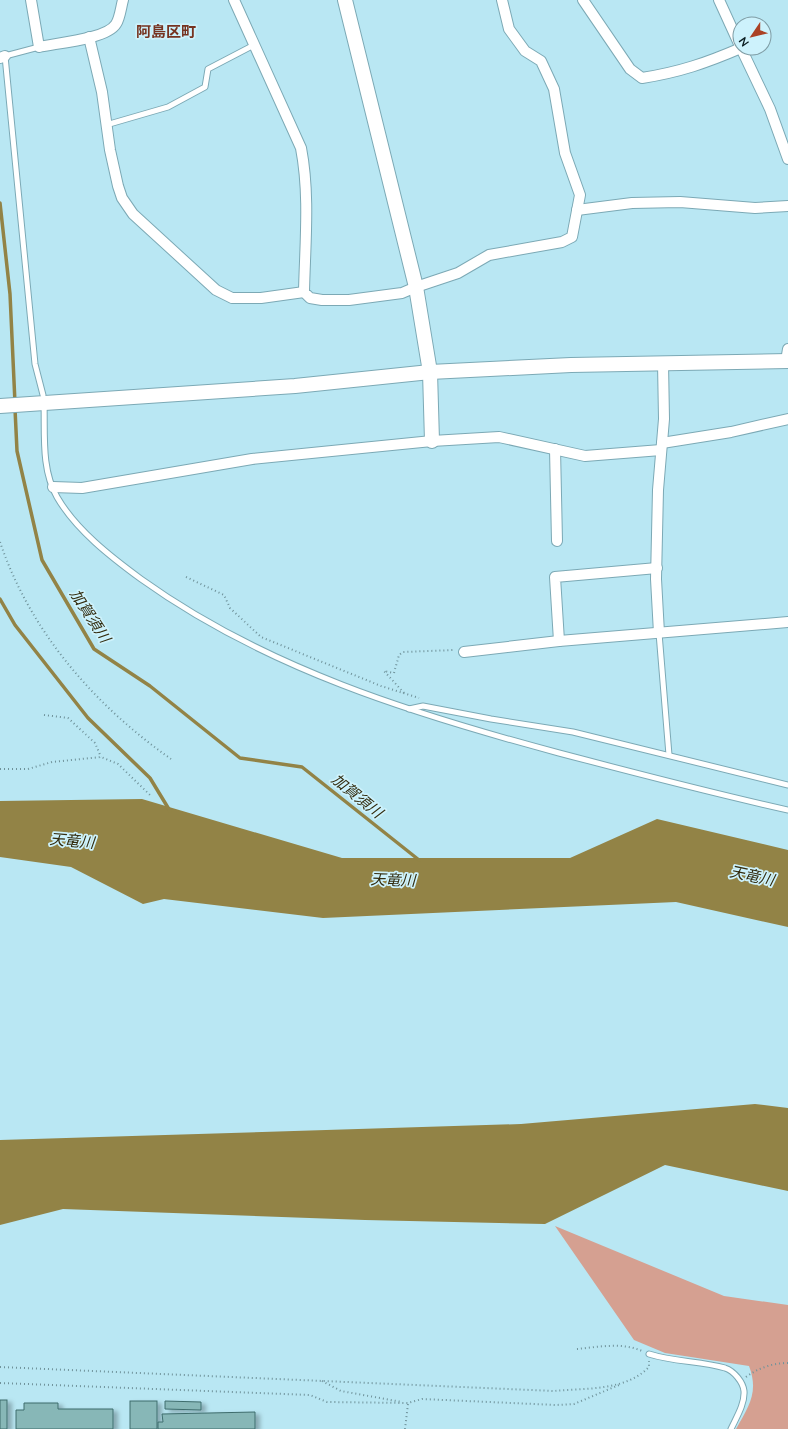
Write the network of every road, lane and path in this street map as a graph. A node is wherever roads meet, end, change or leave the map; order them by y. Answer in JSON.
{"nodes":[{"id":1,"x":31,"y":0,"type":"edge"},
{"id":2,"x":123,"y":0,"type":"edge"},
{"id":3,"x":234,"y":0,"type":"edge"},
{"id":4,"x":345,"y":0,"type":"edge"},
{"id":5,"x":502,"y":0,"type":"edge"},
{"id":6,"x":583,"y":0,"type":"edge"},
{"id":7,"x":719,"y":0,"type":"edge"},
{"id":8,"x":732,"y":28,"type":"edge"},
{"id":9,"x":89,"y":37,"type":"junction"},
{"id":10,"x":254,"y":44,"type":"junction"},
{"id":11,"x":39,"y":47,"type":"junction"},
{"id":12,"x":2,"y":57,"type":"edge"},
{"id":13,"x":106,"y":125,"type":"junction"},
{"id":14,"x":788,"y":159,"type":"edge"},
{"id":15,"x":788,"y":206,"type":"edge"},
{"id":16,"x":577,"y":210,"type":"junction"},
{"id":17,"x":416,"y":287,"type":"junction"},
{"id":18,"x":304,"y":292,"type":"junction"},
{"id":19,"x":787,"y":357,"type":"edge"},
{"id":20,"x":663,"y":363,"type":"junction"},
{"id":21,"x":430,"y":372,"type":"junction"},
{"id":22,"x":41,"y":401,"type":"junction"},
{"id":23,"x":0,"y":406,"type":"edge"},
{"id":24,"x":788,"y":419,"type":"edge"},
{"id":25,"x":432,"y":441,"type":"junction"},
{"id":26,"x":662,"y":447,"type":"junction"},
{"id":27,"x":555,"y":449,"type":"junction"},
{"id":28,"x":53,"y":487,"type":"junction"},
{"id":29,"x":557,"y":541,"type":"dead end"},
{"id":30,"x":0,"y":542,"type":"edge"},
{"id":31,"x":657,"y":568,"type":"junction"},
{"id":32,"x":186,"y":577,"type":"dead end"},
{"id":33,"x":788,"y":622,"type":"edge"},
{"id":34,"x":659,"y":633,"type":"junction"},
{"id":35,"x":559,"y":641,"type":"junction"},
{"id":36,"x":464,"y":652,"type":"joint"},
{"id":37,"x":405,"y":694,"type":"junction"},
{"id":38,"x":419,"y":698,"type":"dead end"},
{"id":39,"x":408,"y":709,"type":"junction"},
{"id":40,"x":44,"y":715,"type":"dead end"},
{"id":41,"x":669,"y":755,"type":"junction"},
{"id":42,"x":102,"y":757,"type":"junction"},
{"id":43,"x":171,"y":758,"type":"dead end"},
{"id":44,"x":0,"y":768,"type":"edge"},
{"id":45,"x":788,"y":785,"type":"edge"},
{"id":46,"x":150,"y":795,"type":"dead end"},
{"id":47,"x":788,"y":810,"type":"edge"},
{"id":48,"x":577,"y":1349,"type":"dead end"},
{"id":49,"x":649,"y":1354,"type":"junction"},
{"id":50,"x":788,"y":1363,"type":"edge"},
{"id":51,"x":0,"y":1367,"type":"edge"},
{"id":52,"x":321,"y":1380,"type":"junction"},
{"id":53,"x":740,"y":1381,"type":"junction"},
{"id":54,"x":0,"y":1383,"type":"edge"},
{"id":55,"x":621,"y":1384,"type":"junction"},
{"id":56,"x":408,"y":1403,"type":"junction"},
{"id":57,"x":405,"y":1429,"type":"edge"},
{"id":58,"x":730,"y":1429,"type":"edge"}],
"edges":[{"from":1,"to":11,"type":"street"},
{"from":2,"to":9,"type":"street"},
{"from":3,"to":10,"type":"street"},
{"from":4,"to":17,"type":"street"},
{"from":5,"to":16,"type":"street"},
{"from":6,"to":14,"type":"street"},
{"from":7,"to":8,"type":"street"},
{"from":9,"to":11,"type":"street"},
{"from":9,"to":13,"type":"street"},
{"from":10,"to":13,"type":"lane"},
{"from":10,"to":18,"type":"street"},
{"from":11,"to":12,"type":"lane"},
{"from":12,"to":22,"type":"lane"},
{"from":13,"to":18,"type":"street"},
{"from":15,"to":16,"type":"street"},
{"from":16,"to":17,"type":"street"},
{"from":17,"to":18,"type":"street"},
{"from":17,"to":21,"type":"street"},
{"from":19,"to":20,"type":"street"},
{"from":20,"to":21,"type":"street"},
{"from":20,"to":26,"type":"street"},
{"from":21,"to":22,"type":"street"},
{"from":21,"to":25,"type":"street"},
{"from":22,"to":23,"type":"street"},
{"from":22,"to":28,"type":"lane"},
{"from":24,"to":26,"type":"street"},
{"from":25,"to":27,"type":"street"},
{"from":25,"to":28,"type":"street"},
{"from":26,"to":27,"type":"street"},
{"from":26,"to":31,"type":"street"},
{"from":27,"to":29,"type":"street"},
{"from":28,"to":39,"type":"lane"},
{"from":30,"to":43,"type":"path"},
{"from":31,"to":34,"type":"street"},
{"from":31,"to":35,"type":"street"},
{"from":32,"to":37,"type":"path"},
{"from":33,"to":34,"type":"street"},
{"from":34,"to":35,"type":"street"},
{"from":34,"to":41,"type":"lane"},
{"from":35,"to":36,"type":"street"},
{"from":36,"to":37,"type":"path"},
{"from":37,"to":38,"type":"path"},
{"from":39,"to":41,"type":"lane"},
{"from":39,"to":47,"type":"lane"},
{"from":40,"to":42,"type":"path"},
{"from":41,"to":45,"type":"lane"},
{"from":42,"to":44,"type":"path"},
{"from":42,"to":46,"type":"path"},
{"from":48,"to":49,"type":"path"},
{"from":49,"to":53,"type":"lane"},
{"from":49,"to":55,"type":"path"},
{"from":50,"to":53,"type":"path"},
{"from":51,"to":52,"type":"path"},
{"from":52,"to":55,"type":"path"},
{"from":52,"to":56,"type":"path"},
{"from":53,"to":58,"type":"lane"},
{"from":54,"to":56,"type":"path"},
{"from":55,"to":56,"type":"path"},
{"from":56,"to":57,"type":"path"}]}
